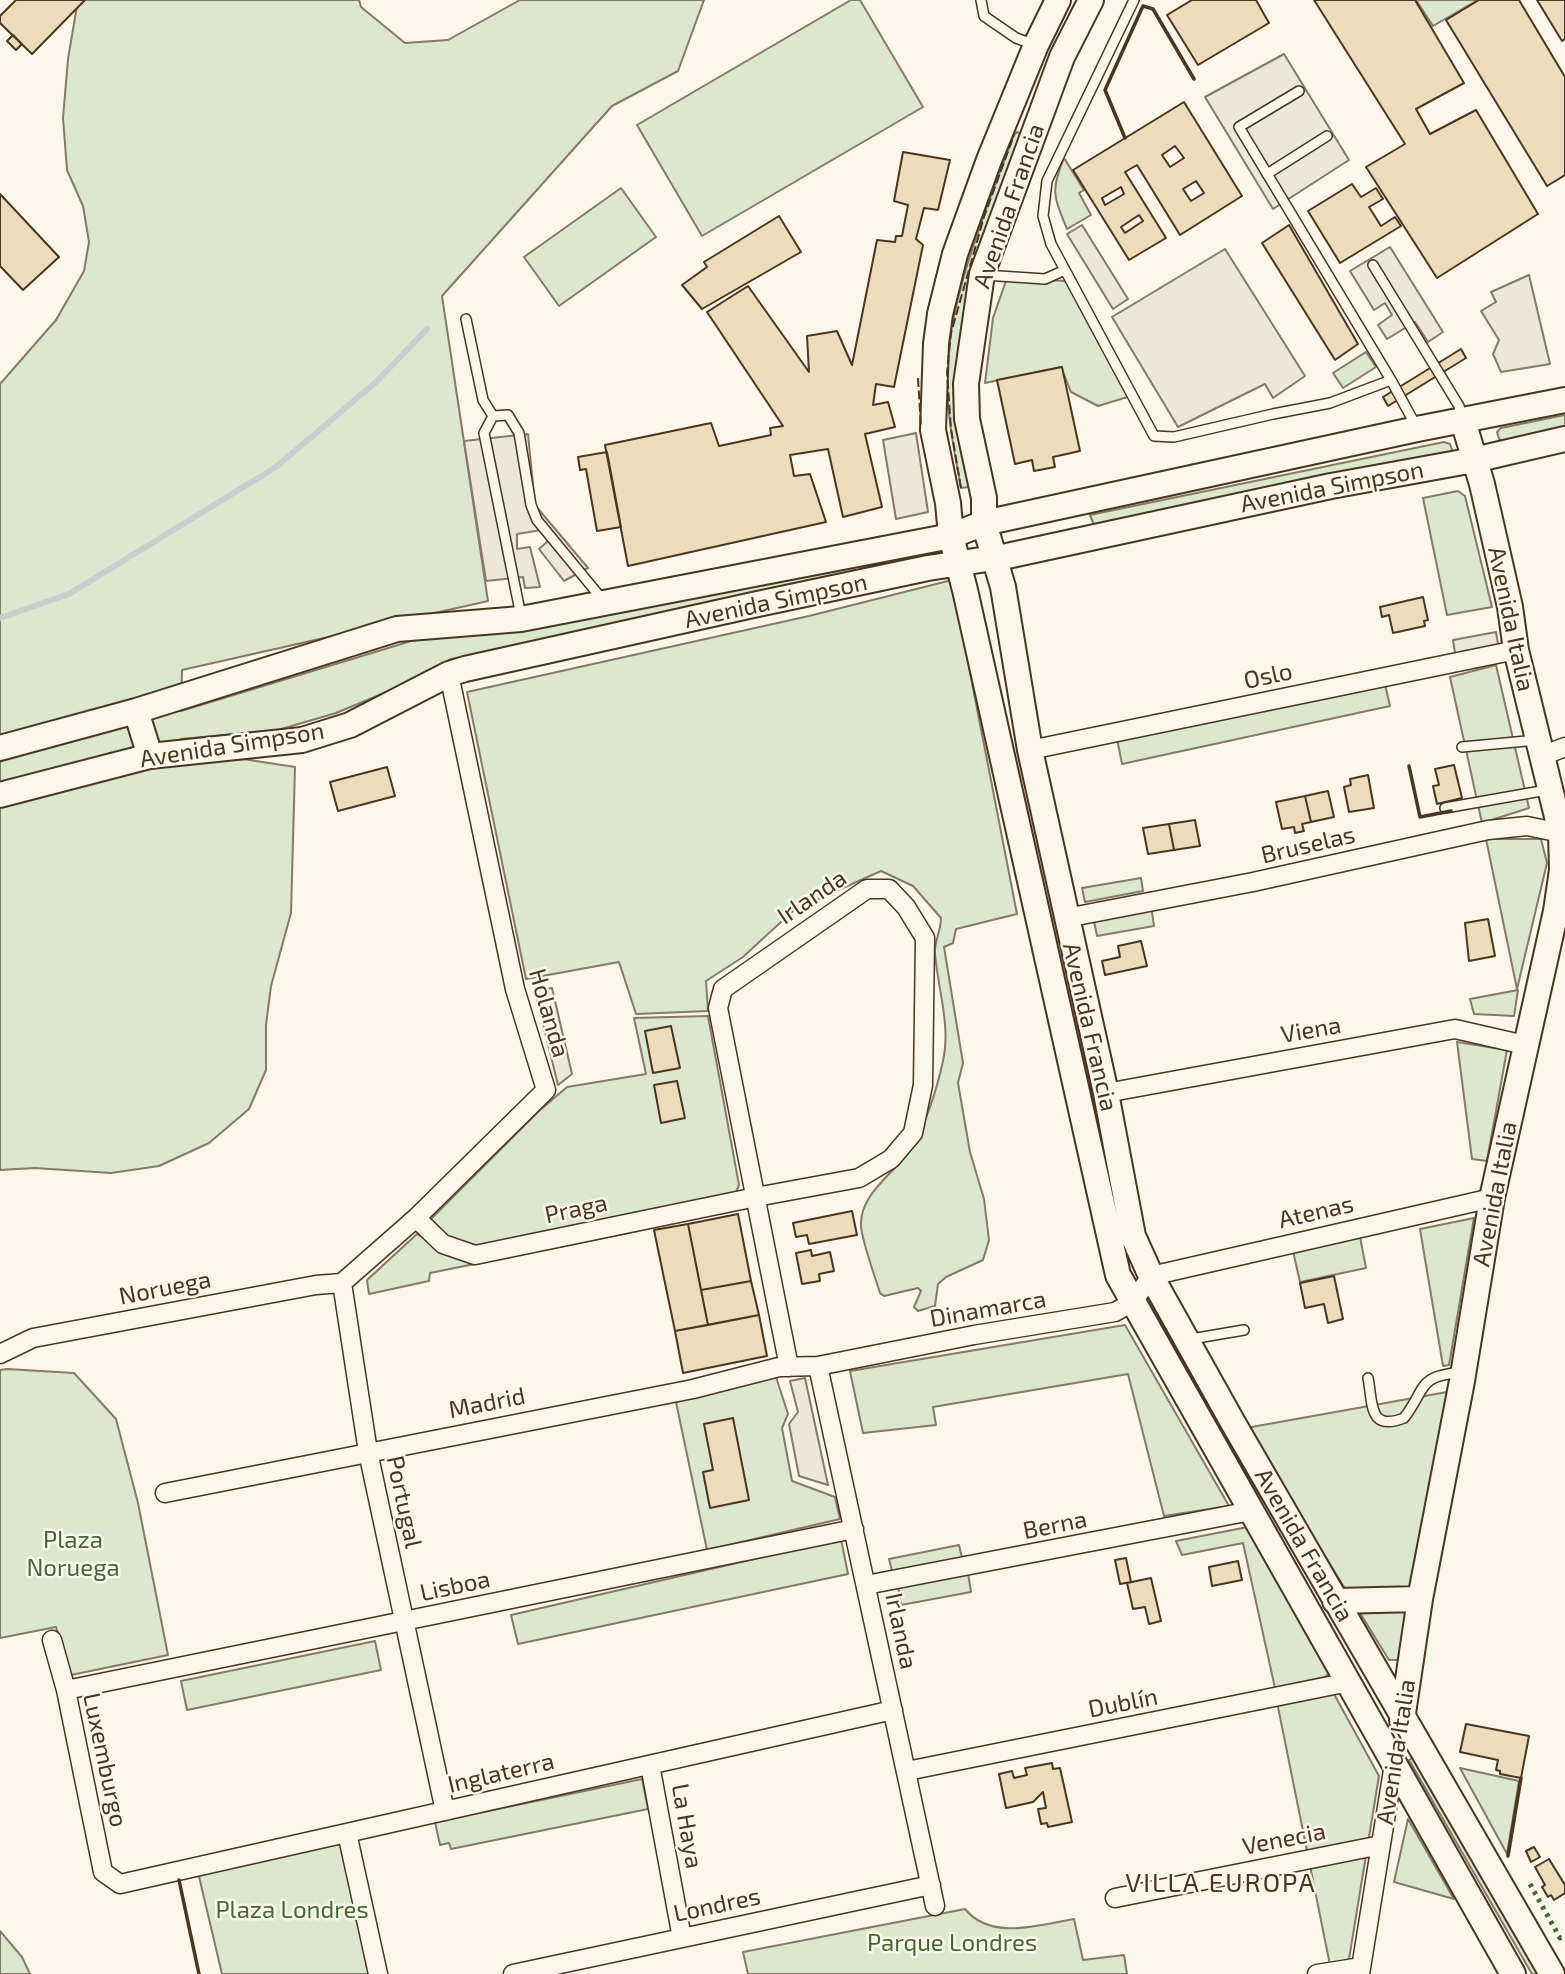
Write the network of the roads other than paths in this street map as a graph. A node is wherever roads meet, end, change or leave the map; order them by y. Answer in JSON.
{"nodes":[{"id":1,"x":981,"y":0,"type":"edge"},
{"id":2,"x":1058,"y":0,"type":"edge"},
{"id":3,"x":1091,"y":0,"type":"edge"},
{"id":4,"x":1134,"y":0,"type":"edge"},
{"id":5,"x":1036,"y":45,"type":"junction"},
{"id":6,"x":1062,"y":57,"type":"junction"},
{"id":7,"x":1299,"y":91,"type":"dead end"},
{"id":8,"x":1327,"y":136,"type":"dead end"},
{"id":9,"x":1267,"y":174,"type":"junction"},
{"id":10,"x":1373,"y":265,"type":"dead end"},
{"id":11,"x":1065,"y":270,"type":"junction"},
{"id":12,"x":982,"y":274,"type":"junction"},
{"id":13,"x":467,"y":319,"type":"dead end"},
{"id":14,"x":1391,"y":380,"type":"junction"},
{"id":15,"x":1565,"y":400,"type":"edge"},
{"id":16,"x":493,"y":416,"type":"junction"},
{"id":17,"x":1463,"y":421,"type":"junction"},
{"id":18,"x":1417,"y":429,"type":"junction"},
{"id":19,"x":1565,"y":439,"type":"edge"},
{"id":20,"x":1474,"y":460,"type":"junction"},
{"id":21,"x":984,"y":523,"type":"junction"},
{"id":22,"x":951,"y":536,"type":"junction"},
{"id":23,"x":993,"y":556,"type":"junction"},
{"id":24,"x":957,"y":563,"type":"junction"},
{"id":25,"x":606,"y":603,"type":"junction"},
{"id":26,"x":521,"y":619,"type":"junction"},
{"id":27,"x":1516,"y":650,"type":"junction"},
{"id":28,"x":449,"y":674,"type":"junction"},
{"id":29,"x":136,"y":711,"type":"junction"},
{"id":30,"x":1462,"y":747,"type":"dead end"},
{"id":31,"x":1565,"y":747,"type":"edge"},
{"id":32,"x":0,"y":748,"type":"edge"},
{"id":33,"x":1540,"y":748,"type":"junction"},
{"id":34,"x":1030,"y":750,"type":"junction"},
{"id":35,"x":150,"y":756,"type":"junction"},
{"id":36,"x":1551,"y":789,"type":"junction"},
{"id":37,"x":0,"y":795,"type":"edge"},
{"id":38,"x":1445,"y":808,"type":"dead end"},
{"id":39,"x":1563,"y":832,"type":"edge"},
{"id":40,"x":1066,"y":918,"type":"junction"},
{"id":41,"x":1525,"y":1045,"type":"junction"},
{"id":42,"x":1106,"y":1093,"type":"junction"},
{"id":43,"x":756,"y":1197,"type":"junction"},
{"id":44,"x":1492,"y":1198,"type":"junction"},
{"id":45,"x":416,"y":1218,"type":"junction"},
{"id":46,"x":1152,"y":1276,"type":"junction"},
{"id":47,"x":342,"y":1283,"type":"junction"},
{"id":48,"x":1133,"y":1302,"type":"junction"},
{"id":49,"x":1244,"y":1329,"type":"dead end"},
{"id":50,"x":1187,"y":1340,"type":"junction"},
{"id":51,"x":0,"y":1354,"type":"edge"},
{"id":52,"x":818,"y":1366,"type":"junction"},
{"id":53,"x":789,"y":1367,"type":"junction"},
{"id":54,"x":1463,"y":1372,"type":"junction"},
{"id":55,"x":1368,"y":1378,"type":"dead end"},
{"id":56,"x":368,"y":1452,"type":"junction"},
{"id":57,"x":165,"y":1493,"type":"dead end"},
{"id":58,"x":1251,"y":1511,"type":"junction"},
{"id":59,"x":854,"y":1530,"type":"junction"},
{"id":60,"x":866,"y":1585,"type":"junction"},
{"id":61,"x":1420,"y":1598,"type":"junction"},
{"id":62,"x":1335,"y":1601,"type":"junction"},
{"id":63,"x":405,"y":1621,"type":"junction"},
{"id":64,"x":52,"y":1640,"type":"dead end"},
{"id":65,"x":1349,"y":1682,"type":"junction"},
{"id":66,"x":66,"y":1690,"type":"junction"},
{"id":67,"x":893,"y":1710,"type":"junction"},
{"id":68,"x":1402,"y":1716,"type":"junction"},
{"id":69,"x":1394,"y":1764,"type":"junction"},
{"id":70,"x":650,"y":1765,"type":"junction"},
{"id":71,"x":907,"y":1771,"type":"junction"},
{"id":72,"x":446,"y":1811,"type":"junction"},
{"id":73,"x":347,"y":1833,"type":"junction"},
{"id":74,"x":1381,"y":1845,"type":"junction"},
{"id":75,"x":120,"y":1884,"type":"joint"},
{"id":76,"x":931,"y":1885,"type":"junction"},
{"id":77,"x":1115,"y":1898,"type":"dead end"},
{"id":78,"x":936,"y":1906,"type":"dead end"},
{"id":79,"x":682,"y":1938,"type":"junction"},
{"id":80,"x":1361,"y":1970,"type":"edge"},
{"id":81,"x":378,"y":1974,"type":"edge"},
{"id":82,"x":513,"y":1974,"type":"edge"},
{"id":83,"x":1317,"y":1974,"type":"edge"},
{"id":84,"x":1513,"y":1974,"type":"edge"},
{"id":85,"x":1552,"y":1974,"type":"edge"}],
"edges":[{"from":1,"to":5,"type":"lane"},
{"from":2,"to":5,"type":"main road","name":"Avenida Francia"},
{"from":3,"to":6,"type":"main road","name":"Avenida Francia"},
{"from":4,"to":11,"type":"lane"},
{"from":5,"to":6,"type":"main road"},
{"from":5,"to":22,"type":"main road","name":"Avenida Francia"},
{"from":6,"to":12,"type":"main road","name":"Avenida Francia"},
{"from":7,"to":9,"type":"lane"},
{"from":8,"to":9,"type":"lane"},
{"from":9,"to":14,"type":"lane"},
{"from":10,"to":17,"type":"lane"},
{"from":11,"to":12,"type":"lane"},
{"from":11,"to":14,"type":"lane"},
{"from":12,"to":21,"type":"main road","name":"Avenida Francia"},
{"from":13,"to":16,"type":"lane"},
{"from":14,"to":18,"type":"lane"},
{"from":15,"to":17,"type":"main road","name":"Avenida Simpson"},
{"from":16,"to":25,"type":"lane"},
{"from":16,"to":26,"type":"lane"},
{"from":17,"to":18,"type":"main road","name":"Avenida Simpson"},
{"from":17,"to":20,"type":"main road","name":"Avenida Italia"},
{"from":18,"to":21,"type":"main road","name":"Avenida Simpson"},
{"from":19,"to":20,"type":"main road","name":"Avenida Simpson"},
{"from":20,"to":23,"type":"main road","name":"Avenida Simpson"},
{"from":20,"to":27,"type":"main road","name":"Avenida Italia"},
{"from":21,"to":22,"type":"main road","name":"Avenida Simpson"},
{"from":21,"to":23,"type":"main road","name":"Avenida Francia"},
{"from":22,"to":24,"type":"main road","name":"Avenida Francia"},
{"from":22,"to":25,"type":"main road","name":"Avenida Simpson"},
{"from":23,"to":24,"type":"main road","name":"Avenida Simpson"},
{"from":23,"to":34,"type":"main road","name":"Avenida Francia"},
{"from":24,"to":28,"type":"main road","name":"Avenida Simpson"},
{"from":24,"to":48,"type":"main road","name":"Avenida Francia"},
{"from":25,"to":26,"type":"main road","name":"Avenida Simpson"},
{"from":26,"to":29,"type":"main road","name":"Avenida Simpson"},
{"from":27,"to":33,"type":"main road","name":"Avenida Italia"},
{"from":27,"to":34,"type":"street","name":"Oslo"},
{"from":28,"to":35,"type":"main road","name":"Avenida Simpson"},
{"from":28,"to":45,"type":"street","name":"Holanda"},
{"from":29,"to":32,"type":"main road","name":"Avenida Simpson"},
{"from":29,"to":35,"type":"main road"},
{"from":30,"to":33,"type":"lane"},
{"from":31,"to":33,"type":"street"},
{"from":33,"to":36,"type":"main road","name":"Avenida Italia"},
{"from":34,"to":40,"type":"main road","name":"Avenida Francia"},
{"from":35,"to":37,"type":"main road","name":"Avenida Simpson"},
{"from":36,"to":38,"type":"lane"},
{"from":36,"to":39,"type":"main road","name":"Avenida Italia"},
{"from":39,"to":40,"type":"street","name":"Bruselas"},
{"from":39,"to":41,"type":"main road","name":"Avenida Italia"},
{"from":40,"to":42,"type":"main road","name":"Avenida Francia"},
{"from":41,"to":42,"type":"street","name":"Viena"},
{"from":41,"to":44,"type":"main road","name":"Avenida Italia"},
{"from":42,"to":46,"type":"main road","name":"Avenida Francia"},
{"from":43,"to":43,"type":"street","name":"Irlanda"},
{"from":43,"to":45,"type":"street","name":"Praga"},
{"from":43,"to":53,"type":"street","name":"Irlanda"},
{"from":44,"to":46,"type":"street","name":"Atenas"},
{"from":44,"to":54,"type":"main road","name":"Avenida Italia"},
{"from":45,"to":47,"type":"street","name":"Holanda"},
{"from":46,"to":48,"type":"street"},
{"from":46,"to":50,"type":"main road","name":"Avenida Francia"},
{"from":47,"to":51,"type":"street","name":"Noruega"},
{"from":47,"to":56,"type":"street","name":"Portugal"},
{"from":48,"to":52,"type":"street","name":"Dinamarca"},
{"from":48,"to":58,"type":"main road","name":"Avenida Francia"},
{"from":49,"to":50,"type":"lane"},
{"from":50,"to":62,"type":"main road","name":"Avenida Francia"},
{"from":52,"to":53,"type":"street","name":"Madrid"},
{"from":52,"to":59,"type":"street","name":"Irlanda"},
{"from":53,"to":56,"type":"street","name":"Madrid"},
{"from":54,"to":55,"type":"lane"},
{"from":54,"to":61,"type":"main road","name":"Avenida Italia"},
{"from":56,"to":57,"type":"street","name":"Madrid"},
{"from":56,"to":63,"type":"street","name":"Portugal"},
{"from":58,"to":60,"type":"street","name":"Berna"},
{"from":58,"to":65,"type":"main road","name":"Avenida Francia"},
{"from":59,"to":60,"type":"street","name":"Irlanda"},
{"from":59,"to":63,"type":"street","name":"Lisboa"},
{"from":60,"to":67,"type":"street","name":"Irlanda"},
{"from":61,"to":62,"type":"main road"},
{"from":61,"to":68,"type":"main road","name":"Avenida Italia"},
{"from":62,"to":68,"type":"main road","name":"Avenida Francia"},
{"from":63,"to":66,"type":"street","name":"Lisboa"},
{"from":63,"to":72,"type":"street","name":"Portugal"},
{"from":64,"to":66,"type":"street","name":"Luxemburgo"},
{"from":65,"to":69,"type":"main road","name":"Avenida Francia"},
{"from":65,"to":71,"type":"street","name":"Dublín"},
{"from":66,"to":75,"type":"street","name":"Luxemburgo"},
{"from":67,"to":70,"type":"street","name":"Inglaterra"},
{"from":67,"to":71,"type":"street","name":"Irlanda"},
{"from":68,"to":69,"type":"main road","name":"Avenida Italia"},
{"from":68,"to":85,"type":"main road","name":"Avenida Francia"},
{"from":69,"to":74,"type":"street","name":"Avenida Italia"},
{"from":69,"to":84,"type":"main road","name":"Avenida Francia"},
{"from":70,"to":72,"type":"street","name":"Inglaterra"},
{"from":70,"to":79,"type":"street","name":"La Haya"},
{"from":71,"to":76,"type":"street","name":"Irlanda"},
{"from":72,"to":73,"type":"street","name":"Inglaterra"},
{"from":73,"to":75,"type":"street","name":"Inglaterra"},
{"from":73,"to":81,"type":"street"},
{"from":74,"to":77,"type":"street","name":"Venecia"},
{"from":74,"to":80,"type":"street","name":"Avenida Italia"},
{"from":76,"to":78,"type":"street","name":"Irlanda"},
{"from":76,"to":79,"type":"street","name":"Londres"},
{"from":79,"to":82,"type":"street","name":"Londres"},
{"from":80,"to":83,"type":"street"}]}
